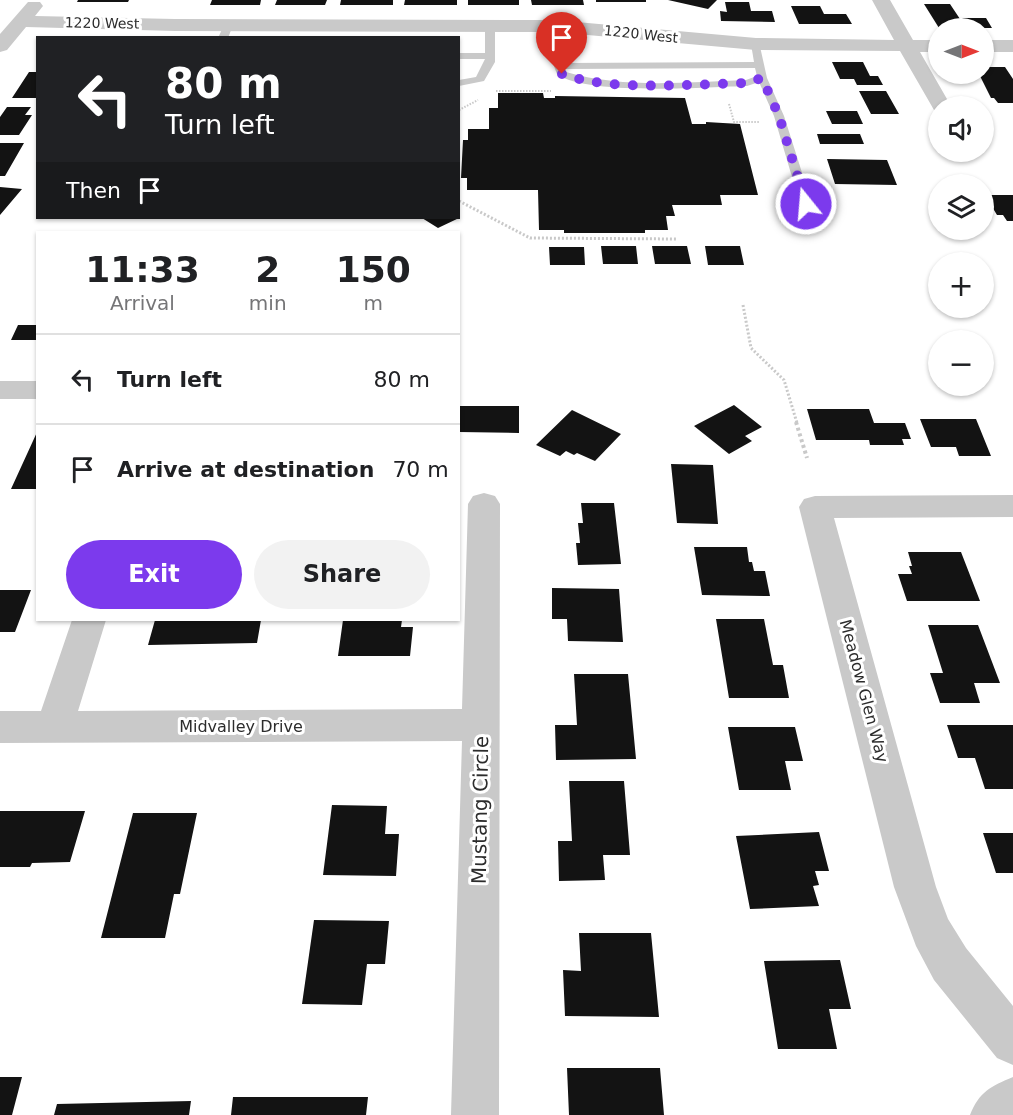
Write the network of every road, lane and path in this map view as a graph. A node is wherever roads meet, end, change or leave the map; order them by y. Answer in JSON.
{"nodes":[{"id":1,"x":40,"y":0,"type":"edge"},
{"id":2,"x":881,"y":0,"type":"edge"},
{"id":3,"x":20,"y":21,"type":"junction"},
{"id":4,"x":490,"y":26,"type":"junction"},
{"id":5,"x":554,"y":26,"type":"junction"},
{"id":6,"x":226,"y":31,"type":"edge"},
{"id":7,"x":756,"y":44,"type":"junction"},
{"id":8,"x":907,"y":45,"type":"junction"},
{"id":9,"x":0,"y":46,"type":"edge"},
{"id":10,"x":928,"y":46,"type":"edge"},
{"id":11,"x":994,"y":46,"type":"edge"},
{"id":12,"x":1013,"y":46,"type":"edge"},
{"id":13,"x":460,"y":56,"type":"edge"},
{"id":14,"x":490,"y":56,"type":"junction"},
{"id":15,"x":760,"y":65,"type":"junction"},
{"id":16,"x":559,"y":66,"type":"junction"},
{"id":17,"x":762,"y":78,"type":"junction"},
{"id":18,"x":460,"y":83,"type":"edge"},
{"id":19,"x":490,"y":91,"type":"dead end"},
{"id":20,"x":554,"y":91,"type":"dead end"},
{"id":21,"x":935,"y":96,"type":"edge"},
{"id":22,"x":729,"y":102,"type":"dead end"},
{"id":23,"x":734,"y":122,"type":"dead end"},
{"id":24,"x":460,"y":202,"type":"edge"},
{"id":25,"x":806,"y":204,"type":"dead end"},
{"id":26,"x":677,"y":239,"type":"dead end"},
{"id":27,"x":743,"y":305,"type":"dead end"},
{"id":28,"x":0,"y":390,"type":"edge"},
{"id":29,"x":36,"y":390,"type":"edge"},
{"id":30,"x":807,"y":458,"type":"dead end"},
{"id":31,"x":484,"y":504,"type":"dead end"},
{"id":32,"x":1013,"y":506,"type":"edge"},
{"id":33,"x":89,"y":621,"type":"edge"},
{"id":34,"x":481,"y":725,"type":"junction"},
{"id":35,"x":0,"y":727,"type":"edge"},
{"id":36,"x":54,"y":727,"type":"junction"},
{"id":37,"x":1013,"y":1042,"type":"edge"},
{"id":38,"x":1013,"y":1101,"type":"edge"},
{"id":39,"x":476,"y":1115,"type":"edge"},
{"id":40,"x":994,"y":1115,"type":"edge"}],
"edges":[{"from":1,"to":3,"type":"street"},
{"from":2,"to":8,"type":"street"},
{"from":3,"to":6,"type":"street","name":"1220 West"},
{"from":3,"to":9,"type":"street"},
{"from":4,"to":5,"type":"street","name":"1220 West"},
{"from":4,"to":6,"type":"street","name":"1220 West"},
{"from":4,"to":14,"type":"lane"},
{"from":5,"to":7,"type":"street","name":"1220 West"},
{"from":5,"to":16,"type":"lane"},
{"from":7,"to":8,"type":"street","name":"1220 West"},
{"from":7,"to":15,"type":"lane"},
{"from":8,"to":10,"type":"street","name":"1220 West"},
{"from":8,"to":21,"type":"street"},
{"from":11,"to":12,"type":"street"},
{"from":13,"to":14,"type":"lane"},
{"from":14,"to":18,"type":"lane"},
{"from":15,"to":16,"type":"lane"},
{"from":15,"to":17,"type":"lane"},
{"from":16,"to":17,"type":"lane"},
{"from":17,"to":25,"type":"lane"},
{"from":19,"to":20,"type":"path"},
{"from":22,"to":23,"type":"path"},
{"from":24,"to":26,"type":"path"},
{"from":27,"to":30,"type":"path"},
{"from":28,"to":29,"type":"street"},
{"from":31,"to":34,"type":"street","name":"Mustang Circle"},
{"from":32,"to":37,"type":"street","name":"Meadow Glen Way"},
{"from":33,"to":36,"type":"street"},
{"from":34,"to":36,"type":"street","name":"Midvalley Drive"},
{"from":34,"to":39,"type":"street","name":"Mustang Circle"},
{"from":35,"to":36,"type":"street","name":"Midvalley Drive"},
{"from":38,"to":40,"type":"street"}]}
